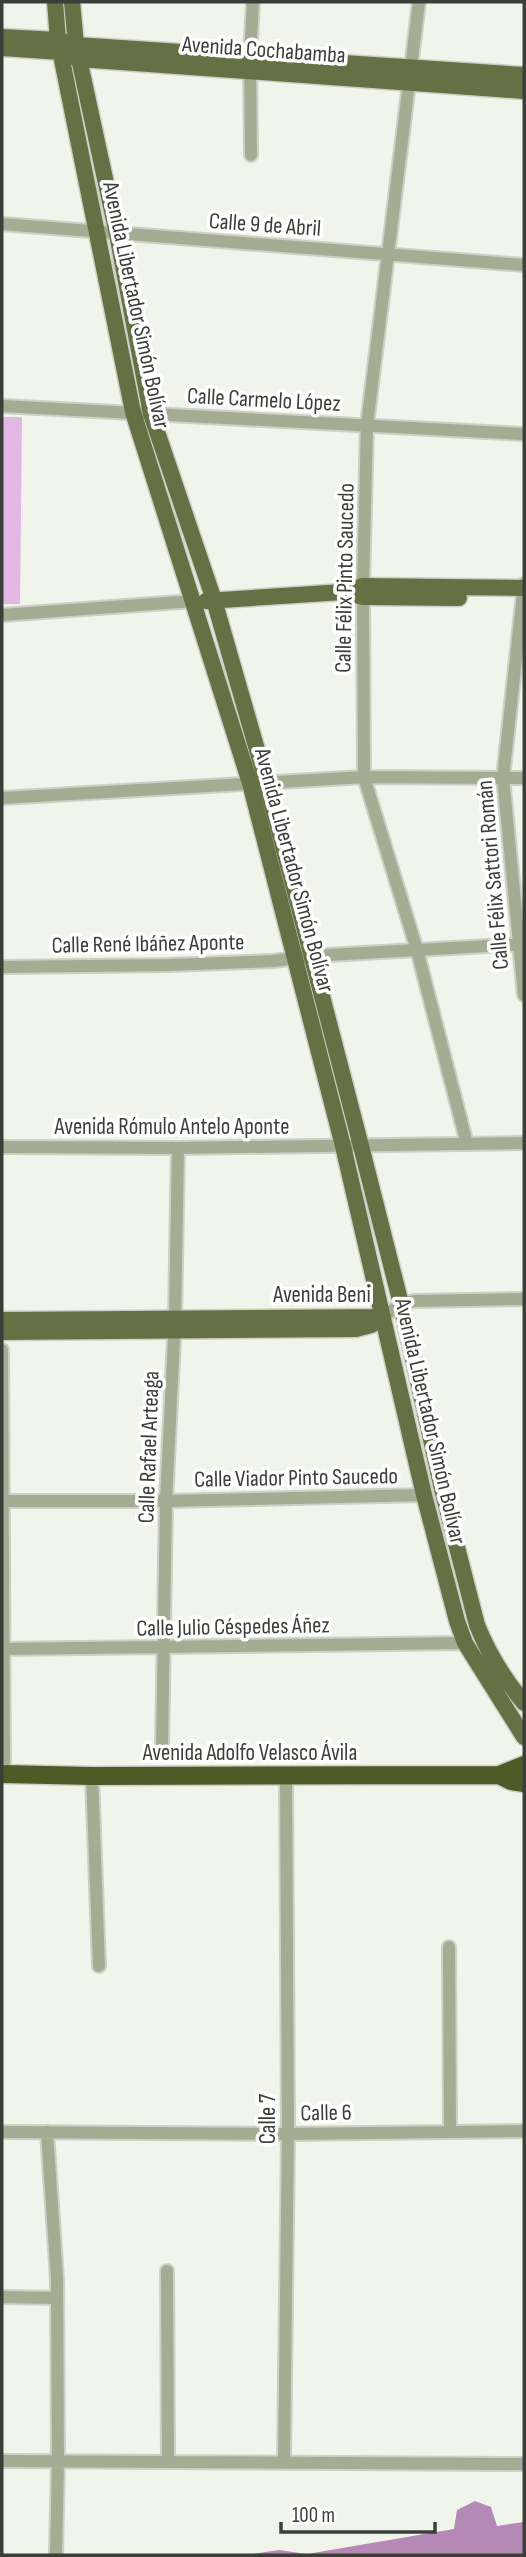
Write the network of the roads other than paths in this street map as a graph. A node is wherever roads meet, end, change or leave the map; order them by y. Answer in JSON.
{"nodes":[{"id":1,"x":55,"y":2,"type":"edge"},
{"id":2,"x":72,"y":2,"type":"edge"},
{"id":3,"x":253,"y":2,"type":"edge"},
{"id":4,"x":419,"y":2,"type":"edge"},
{"id":5,"x":2,"y":37,"type":"edge"},
{"id":6,"x":59,"y":46,"type":"junction"},
{"id":7,"x":2,"y":48,"type":"edge"},
{"id":8,"x":78,"y":52,"type":"junction"},
{"id":9,"x":250,"y":64,"type":"junction"},
{"id":10,"x":411,"y":75,"type":"junction"},
{"id":11,"x":524,"y":75,"type":"edge"},
{"id":12,"x":524,"y":91,"type":"edge"},
{"id":13,"x":251,"y":155,"type":"dead end"},
{"id":14,"x":2,"y":224,"type":"edge"},
{"id":15,"x":97,"y":230,"type":"junction"},
{"id":16,"x":117,"y":234,"type":"junction"},
{"id":17,"x":387,"y":254,"type":"junction"},
{"id":18,"x":524,"y":265,"type":"edge"},
{"id":19,"x":2,"y":406,"type":"edge"},
{"id":20,"x":133,"y":412,"type":"junction"},
{"id":21,"x":151,"y":414,"type":"junction"},
{"id":22,"x":367,"y":425,"type":"junction"},
{"id":23,"x":524,"y":434,"type":"edge"},
{"id":24,"x":524,"y":591,"type":"edge"},
{"id":25,"x":363,"y":592,"type":"junction"},
{"id":26,"x":214,"y":600,"type":"junction"},
{"id":27,"x":194,"y":601,"type":"junction"},
{"id":28,"x":2,"y":615,"type":"edge"},
{"id":29,"x":364,"y":777,"type":"junction"},
{"id":30,"x":503,"y":778,"type":"junction"},
{"id":31,"x":524,"y":778,"type":"edge"},
{"id":32,"x":258,"y":782,"type":"junction"},
{"id":33,"x":2,"y":798,"type":"edge"},
{"id":34,"x":522,"y":944,"type":"edge"},
{"id":35,"x":417,"y":950,"type":"junction"},
{"id":36,"x":302,"y":957,"type":"junction"},
{"id":37,"x":2,"y":967,"type":"edge"},
{"id":38,"x":524,"y":995,"type":"edge"},
{"id":39,"x":467,"y":1143,"type":"junction"},
{"id":40,"x":524,"y":1143,"type":"edge"},
{"id":41,"x":343,"y":1146,"type":"junction"},
{"id":42,"x":361,"y":1146,"type":"junction"},
{"id":43,"x":2,"y":1147,"type":"edge"},
{"id":44,"x":178,"y":1148,"type":"junction"},
{"id":45,"x":524,"y":1299,"type":"edge"},
{"id":46,"x":401,"y":1304,"type":"junction"},
{"id":47,"x":383,"y":1317,"type":"junction"},
{"id":48,"x":2,"y":1320,"type":"edge"},
{"id":49,"x":174,"y":1324,"type":"junction"},
{"id":50,"x":2,"y":1332,"type":"edge"},
{"id":51,"x":2,"y":1350,"type":"edge"},
{"id":52,"x":424,"y":1495,"type":"junction"},
{"id":53,"x":3,"y":1500,"type":"edge"},
{"id":54,"x":166,"y":1501,"type":"junction"},
{"id":55,"x":465,"y":1643,"type":"junction"},
{"id":56,"x":164,"y":1648,"type":"junction"},
{"id":57,"x":3,"y":1649,"type":"edge"},
{"id":58,"x":524,"y":1703,"type":"edge"},
{"id":59,"x":524,"y":1737,"type":"edge"},
{"id":60,"x":162,"y":1748,"type":"dead end"},
{"id":61,"x":524,"y":1765,"type":"edge"},
{"id":62,"x":3,"y":1774,"type":"edge"},
{"id":63,"x":499,"y":1775,"type":"junction"},
{"id":64,"x":92,"y":1776,"type":"junction"},
{"id":65,"x":286,"y":1776,"type":"junction"},
{"id":66,"x":524,"y":1783,"type":"edge"},
{"id":67,"x":449,"y":1947,"type":"dead end"},
{"id":68,"x":99,"y":1966,"type":"dead end"},
{"id":69,"x":450,"y":2131,"type":"junction"},
{"id":70,"x":524,"y":2131,"type":"edge"},
{"id":71,"x":2,"y":2132,"type":"edge"},
{"id":72,"x":47,"y":2132,"type":"junction"},
{"id":73,"x":288,"y":2134,"type":"junction"},
{"id":74,"x":167,"y":2271,"type":"dead end"},
{"id":75,"x":2,"y":2297,"type":"edge"},
{"id":76,"x":57,"y":2298,"type":"junction"},
{"id":77,"x":2,"y":2461,"type":"edge"},
{"id":78,"x":58,"y":2461,"type":"junction"},
{"id":79,"x":168,"y":2462,"type":"junction"},
{"id":80,"x":284,"y":2462,"type":"junction"},
{"id":81,"x":524,"y":2464,"type":"edge"},
{"id":82,"x":56,"y":2555,"type":"edge"}],
"edges":[{"from":1,"to":6,"type":"main road","name":"Avenida Libertador Simón Bolívar"},
{"from":2,"to":8,"type":"main road","name":"Avenida Libertador Simón Bolívar"},
{"from":3,"to":9,"type":"street"},
{"from":4,"to":10,"type":"street","name":"Calle Félix Pinto Saucedo"},
{"from":5,"to":6,"type":"main road","name":"Avenida Cochabamba"},
{"from":6,"to":7,"type":"main road","name":"Avenida Cochabamba"},
{"from":6,"to":8,"type":"main road","name":"Avenida Cochabamba"},
{"from":6,"to":15,"type":"main road","name":"Avenida Libertador Simón Bolívar"},
{"from":8,"to":9,"type":"main road","name":"Avenida Cochabamba"},
{"from":8,"to":16,"type":"main road","name":"Avenida Libertador Simón Bolívar"},
{"from":9,"to":10,"type":"main road","name":"Avenida Cochabamba"},
{"from":9,"to":13,"type":"street"},
{"from":10,"to":11,"type":"main road","name":"Avenida Cochabamba"},
{"from":10,"to":12,"type":"main road","name":"Avenida Cochabamba"},
{"from":10,"to":17,"type":"street","name":"Calle Félix Pinto Saucedo"},
{"from":14,"to":15,"type":"street","name":"Calle 9 de Abril"},
{"from":15,"to":16,"type":"street","name":"Calle 9 de Abril"},
{"from":15,"to":20,"type":"main road","name":"Avenida Libertador Simón Bolívar"},
{"from":16,"to":17,"type":"street","name":"Calle 9 de Abril"},
{"from":16,"to":21,"type":"main road","name":"Avenida Libertador Simón Bolívar"},
{"from":17,"to":18,"type":"street","name":"Calle 9 de Abril"},
{"from":17,"to":22,"type":"street","name":"Calle Félix Pinto Saucedo"},
{"from":19,"to":20,"type":"street","name":"Calle Carmelo López"},
{"from":20,"to":21,"type":"street","name":"Calle Carmelo López"},
{"from":20,"to":27,"type":"main road","name":"Avenida Libertador Simón Bolívar"},
{"from":21,"to":22,"type":"street","name":"Calle Carmelo López"},
{"from":21,"to":26,"type":"main road","name":"Avenida Libertador Simón Bolívar"},
{"from":22,"to":23,"type":"street","name":"Calle Carmelo López"},
{"from":22,"to":25,"type":"street","name":"Calle Félix Pinto Saucedo"},
{"from":24,"to":25,"type":"main road"},
{"from":24,"to":30,"type":"street","name":"Calle Félix Sattori Román"},
{"from":25,"to":26,"type":"main road"},
{"from":25,"to":29,"type":"street","name":"Calle Félix Pinto Saucedo"},
{"from":26,"to":27,"type":"main road"},
{"from":26,"to":32,"type":"main road","name":"Avenida Libertador Simón Bolívar"},
{"from":27,"to":28,"type":"street"},
{"from":27,"to":32,"type":"main road","name":"Avenida Libertador Simón Bolívar"},
{"from":29,"to":30,"type":"street"},
{"from":29,"to":32,"type":"street"},
{"from":29,"to":35,"type":"street","name":"Calle Félix Pinto Saucedo"},
{"from":30,"to":31,"type":"street"},
{"from":30,"to":34,"type":"street","name":"Calle Félix Sattori Román"},
{"from":32,"to":33,"type":"street"},
{"from":32,"to":36,"type":"main road","name":"Avenida Libertador Simón Bolívar"},
{"from":34,"to":35,"type":"street","name":"Calle René Ibáñez Aponte"},
{"from":34,"to":38,"type":"street","name":"Calle Félix Sattori Román"},
{"from":35,"to":36,"type":"street","name":"Calle René Ibáñez Aponte"},
{"from":35,"to":39,"type":"street","name":"Calle Félix Pinto Saucedo"},
{"from":36,"to":37,"type":"street","name":"Calle René Ibáñez Aponte"},
{"from":36,"to":41,"type":"main road","name":"Avenida Libertador Simón Bolívar"},
{"from":36,"to":42,"type":"main road","name":"Avenida Libertador Simón Bolívar"},
{"from":39,"to":40,"type":"street","name":"Avenida Rómulo Antelo Aponte"},
{"from":39,"to":42,"type":"street","name":"Avenida Rómulo Antelo Aponte"},
{"from":41,"to":42,"type":"street","name":"Avenida Rómulo Antelo Aponte"},
{"from":41,"to":44,"type":"street","name":"Avenida Rómulo Antelo Aponte"},
{"from":41,"to":47,"type":"main road","name":"Avenida Libertador Simón Bolívar"},
{"from":42,"to":46,"type":"main road","name":"Avenida Libertador Simón Bolívar"},
{"from":43,"to":44,"type":"street","name":"Avenida Rómulo Antelo Aponte"},
{"from":44,"to":49,"type":"street","name":"Calle Rafael Arteaga"},
{"from":45,"to":46,"type":"street"},
{"from":46,"to":47,"type":"street"},
{"from":46,"to":58,"type":"main road","name":"Avenida Libertador Simón Bolívar"},
{"from":47,"to":49,"type":"main road","name":"Avenida Beni"},
{"from":47,"to":52,"type":"main road","name":"Avenida Libertador Simón Bolívar"},
{"from":48,"to":49,"type":"main road","name":"Avenida Beni"},
{"from":49,"to":50,"type":"main road","name":"Avenida Beni"},
{"from":49,"to":54,"type":"street","name":"Calle Rafael Arteaga"},
{"from":51,"to":53,"type":"street"},
{"from":52,"to":54,"type":"street","name":"Calle Viador Pinto Saucedo"},
{"from":52,"to":55,"type":"main road","name":"Avenida Libertador Simón Bolívar"},
{"from":53,"to":54,"type":"street","name":"Calle Viador Pinto Saucedo"},
{"from":53,"to":57,"type":"street"},
{"from":54,"to":56,"type":"street","name":"Calle Rafael Arteaga"},
{"from":55,"to":56,"type":"street","name":"Calle Julio Céspedes Áñez"},
{"from":55,"to":59,"type":"main road","name":"Avenida Libertador Simón Bolívar"},
{"from":56,"to":57,"type":"street","name":"Calle Julio Céspedes Áñez"},
{"from":56,"to":60,"type":"street","name":"Calle Rafael Arteaga"},
{"from":57,"to":62,"type":"street"},
{"from":61,"to":63,"type":"highway","name":"Avenida Adolfo Velasco Ávila"},
{"from":62,"to":64,"type":"highway","name":"Avenida Adolfo Velasco Ávila"},
{"from":63,"to":65,"type":"highway","name":"Avenida Adolfo Velasco Ávila"},
{"from":63,"to":66,"type":"highway","name":"Avenida Adolfo Velasco Ávila"},
{"from":64,"to":65,"type":"highway","name":"Avenida Adolfo Velasco Ávila"},
{"from":64,"to":68,"type":"street"},
{"from":65,"to":73,"type":"street","name":"Calle 7"},
{"from":67,"to":69,"type":"street"},
{"from":69,"to":70,"type":"street","name":"Calle 6"},
{"from":69,"to":73,"type":"street","name":"Calle 6"},
{"from":71,"to":72,"type":"street","name":"Calle 6"},
{"from":72,"to":73,"type":"street","name":"Calle 6"},
{"from":72,"to":76,"type":"street"},
{"from":73,"to":80,"type":"street","name":"Calle 7"},
{"from":74,"to":79,"type":"street"},
{"from":75,"to":76,"type":"street"},
{"from":76,"to":78,"type":"street"},
{"from":77,"to":78,"type":"street"},
{"from":78,"to":79,"type":"street"},
{"from":78,"to":82,"type":"street"},
{"from":79,"to":80,"type":"street"},
{"from":80,"to":81,"type":"street"}]}
